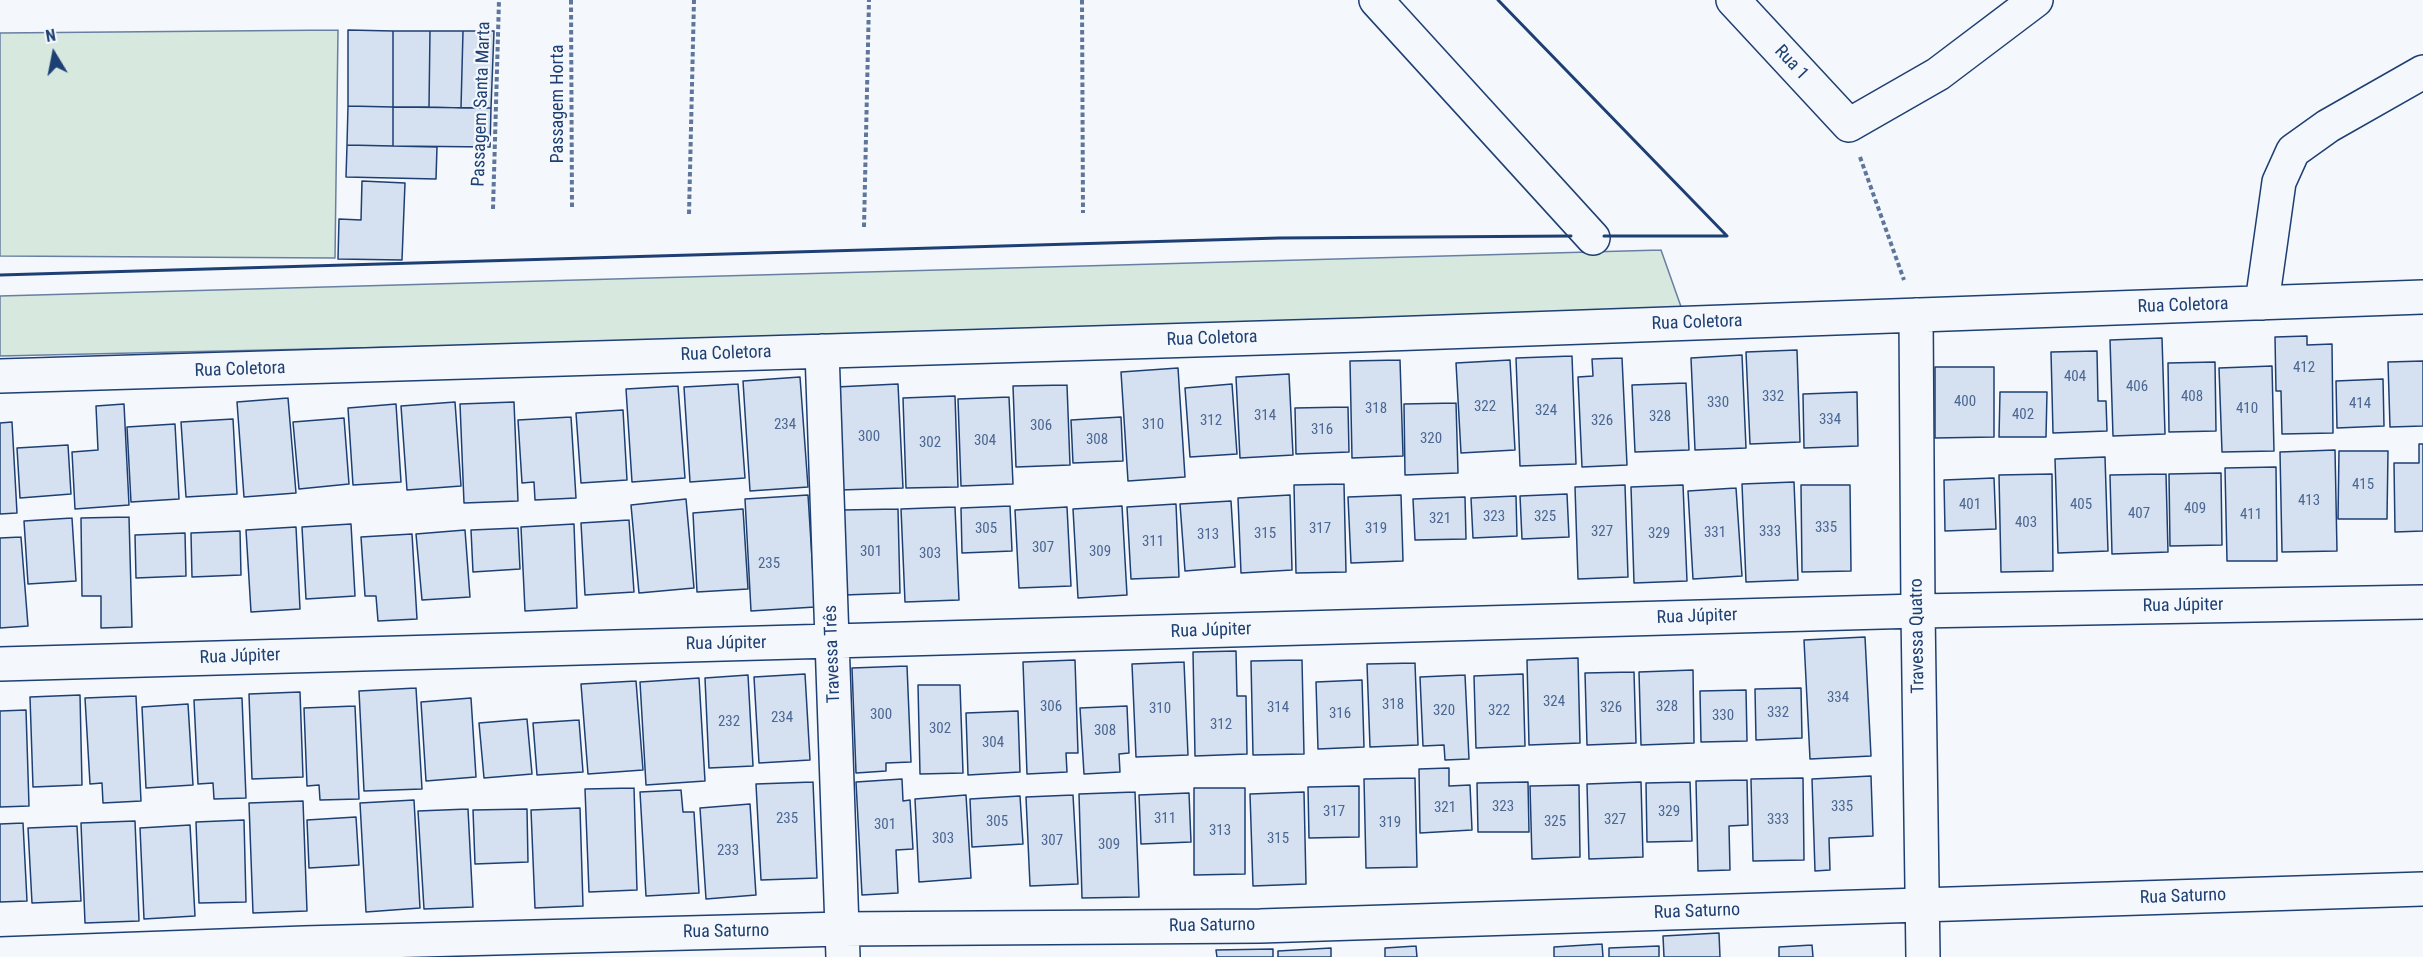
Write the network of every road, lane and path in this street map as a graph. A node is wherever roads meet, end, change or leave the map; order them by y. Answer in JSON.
{"nodes":[{"id":1,"x":499,"y":0,"type":"edge"},
{"id":2,"x":571,"y":0,"type":"edge"},
{"id":3,"x":694,"y":0,"type":"edge"},
{"id":4,"x":869,"y":0,"type":"edge"},
{"id":5,"x":1082,"y":0,"type":"edge"},
{"id":6,"x":1376,"y":0,"type":"edge"},
{"id":7,"x":1733,"y":0,"type":"edge"},
{"id":8,"x":2036,"y":0,"type":"edge"},
{"id":9,"x":2423,"y":72,"type":"edge"},
{"id":10,"x":1849,"y":125,"type":"junction"},
{"id":11,"x":573,"y":208,"type":"dead end"},
{"id":12,"x":493,"y":209,"type":"dead end"},
{"id":13,"x":1083,"y":213,"type":"dead end"},
{"id":14,"x":689,"y":214,"type":"dead end"},
{"id":15,"x":864,"y":227,"type":"dead end"},
{"id":16,"x":1593,"y":238,"type":"dead end"},
{"id":17,"x":2423,"y":297,"type":"edge"},
{"id":18,"x":2262,"y":303,"type":"junction"},
{"id":19,"x":1916,"y":315,"type":"junction"},
{"id":20,"x":822,"y":351,"type":"junction"},
{"id":21,"x":0,"y":376,"type":"edge"},
{"id":22,"x":2423,"y":602,"type":"edge"},
{"id":23,"x":1918,"y":611,"type":"junction"},
{"id":24,"x":833,"y":641,"type":"junction"},
{"id":25,"x":0,"y":664,"type":"edge"},
{"id":26,"x":2423,"y":889,"type":"edge"},
{"id":27,"x":1923,"y":905,"type":"junction"},
{"id":28,"x":843,"y":943,"type":"edge"},
{"id":29,"x":0,"y":954,"type":"edge"},
{"id":30,"x":1923,"y":957,"type":"edge"}],
"edges":[{"from":1,"to":12,"type":"path","name":"Passagem Santa Marta"},
{"from":2,"to":11,"type":"path","name":"Passagem Horta"},
{"from":3,"to":14,"type":"path"},
{"from":4,"to":15,"type":"path"},
{"from":5,"to":13,"type":"path"},
{"from":6,"to":16,"type":"street"},
{"from":7,"to":10,"type":"street","name":"Rua 1"},
{"from":8,"to":10,"type":"street"},
{"from":9,"to":18,"type":"street"},
{"from":10,"to":19,"type":"path"},
{"from":17,"to":18,"type":"street","name":"Rua Coletora"},
{"from":18,"to":19,"type":"street","name":"Rua Coletora"},
{"from":19,"to":20,"type":"street","name":"Rua Coletora"},
{"from":19,"to":23,"type":"street","name":"Travessa Quatro"},
{"from":20,"to":21,"type":"street","name":"Rua Coletora"},
{"from":20,"to":24,"type":"street","name":"Travessa Três"},
{"from":22,"to":23,"type":"street","name":"Rua Júpiter"},
{"from":23,"to":24,"type":"street","name":"Rua Júpiter"},
{"from":23,"to":27,"type":"street","name":"Travessa Quatro"},
{"from":24,"to":25,"type":"street","name":"Rua Júpiter"},
{"from":24,"to":28,"type":"street","name":"Travessa Três"},
{"from":26,"to":27,"type":"street","name":"Rua Saturno"},
{"from":27,"to":28,"type":"street","name":"Rua Saturno"},
{"from":27,"to":30,"type":"street","name":"Travessa Quatro"},
{"from":28,"to":29,"type":"street","name":"Rua Saturno"}]}
